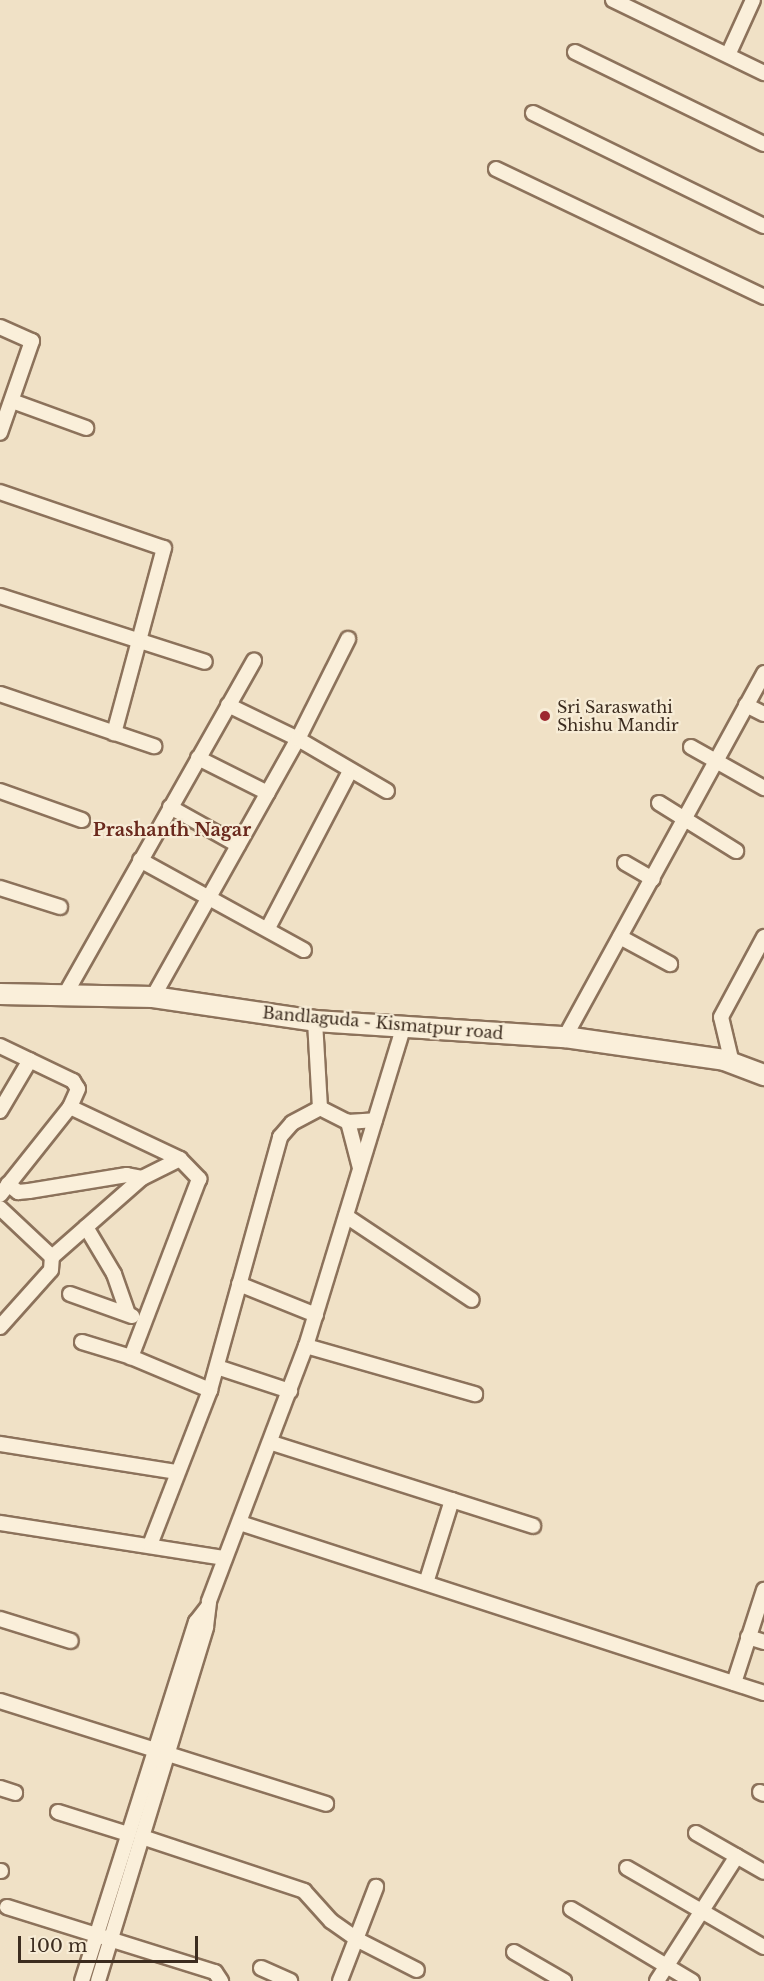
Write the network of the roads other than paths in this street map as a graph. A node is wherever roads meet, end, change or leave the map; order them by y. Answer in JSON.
{"nodes":[{"id":1,"x":613,"y":0,"type":"edge"},
{"id":2,"x":753,"y":0,"type":"edge"},
{"id":3,"x":575,"y":52,"type":"dead end"},
{"id":4,"x":728,"y":55,"type":"junction"},
{"id":5,"x":764,"y":73,"type":"edge"},
{"id":6,"x":533,"y":113,"type":"dead end"},
{"id":7,"x":764,"y":144,"type":"edge"},
{"id":8,"x":495,"y":169,"type":"dead end"},
{"id":9,"x":764,"y":226,"type":"edge"},
{"id":10,"x":764,"y":297,"type":"edge"},
{"id":11,"x":0,"y":327,"type":"edge"},
{"id":12,"x":12,"y":401,"type":"junction"},
{"id":13,"x":2,"y":424,"type":"edge"},
{"id":14,"x":86,"y":428,"type":"dead end"},
{"id":15,"x":0,"y":492,"type":"edge"},
{"id":16,"x":0,"y":596,"type":"edge"},
{"id":17,"x":348,"y":639,"type":"dead end"},
{"id":18,"x":139,"y":642,"type":"junction"},
{"id":19,"x":254,"y":661,"type":"dead end"},
{"id":20,"x":205,"y":662,"type":"dead end"},
{"id":21,"x":764,"y":674,"type":"edge"},
{"id":22,"x":0,"y":694,"type":"edge"},
{"id":23,"x":228,"y":705,"type":"junction"},
{"id":24,"x":746,"y":705,"type":"junction"},
{"id":25,"x":764,"y":714,"type":"edge"},
{"id":26,"x":114,"y":733,"type":"junction"},
{"id":27,"x":298,"y":739,"type":"junction"},
{"id":28,"x":154,"y":746,"type":"dead end"},
{"id":29,"x":691,"y":747,"type":"dead end"},
{"id":30,"x":198,"y":758,"type":"junction"},
{"id":31,"x":717,"y":763,"type":"junction"},
{"id":32,"x":350,"y":771,"type":"junction"},
{"id":33,"x":764,"y":788,"type":"edge"},
{"id":34,"x":0,"y":791,"type":"edge"},
{"id":35,"x":387,"y":791,"type":"dead end"},
{"id":36,"x":268,"y":793,"type":"junction"},
{"id":37,"x":659,"y":803,"type":"dead end"},
{"id":38,"x":170,"y":807,"type":"junction"},
{"id":39,"x":82,"y":820,"type":"dead end"},
{"id":40,"x":685,"y":820,"type":"junction"},
{"id":41,"x":238,"y":846,"type":"junction"},
{"id":42,"x":736,"y":851,"type":"dead end"},
{"id":43,"x":141,"y":860,"type":"junction"},
{"id":44,"x":625,"y":863,"type":"dead end"},
{"id":45,"x":653,"y":879,"type":"junction"},
{"id":46,"x":0,"y":888,"type":"edge"},
{"id":47,"x":208,"y":898,"type":"junction"},
{"id":48,"x":60,"y":907,"type":"dead end"},
{"id":49,"x":268,"y":928,"type":"junction"},
{"id":50,"x":620,"y":937,"type":"junction"},
{"id":51,"x":764,"y":937,"type":"edge"},
{"id":52,"x":304,"y":950,"type":"dead end"},
{"id":53,"x":669,"y":964,"type":"dead end"},
{"id":54,"x":66,"y":993,"type":"junction"},
{"id":55,"x":0,"y":994,"type":"edge"},
{"id":56,"x":153,"y":997,"type":"junction"},
{"id":57,"x":315,"y":1021,"type":"junction"},
{"id":58,"x":403,"y":1028,"type":"junction"},
{"id":59,"x":565,"y":1037,"type":"junction"},
{"id":60,"x":0,"y":1046,"type":"edge"},
{"id":61,"x":30,"y":1060,"type":"junction"},
{"id":62,"x":732,"y":1063,"type":"junction"},
{"id":63,"x":764,"y":1075,"type":"edge"},
{"id":64,"x":70,"y":1107,"type":"junction"},
{"id":65,"x":320,"y":1108,"type":"junction"},
{"id":66,"x":0,"y":1111,"type":"edge"},
{"id":67,"x":375,"y":1120,"type":"junction"},
{"id":68,"x":348,"y":1122,"type":"junction"},
{"id":69,"x":180,"y":1159,"type":"junction"},
{"id":70,"x":360,"y":1170,"type":"junction"},
{"id":71,"x":142,"y":1178,"type":"junction"},
{"id":72,"x":4,"y":1189,"type":"edge"},
{"id":73,"x":0,"y":1208,"type":"edge"},
{"id":74,"x":346,"y":1216,"type":"junction"},
{"id":75,"x":86,"y":1227,"type":"junction"},
{"id":76,"x":52,"y":1257,"type":"junction"},
{"id":77,"x":239,"y":1284,"type":"junction"},
{"id":78,"x":70,"y":1294,"type":"dead end"},
{"id":79,"x":472,"y":1300,"type":"dead end"},
{"id":80,"x":128,"y":1314,"type":"junction"},
{"id":81,"x":316,"y":1315,"type":"junction"},
{"id":82,"x":146,"y":1320,"type":"junction"},
{"id":83,"x":0,"y":1327,"type":"edge"},
{"id":84,"x":82,"y":1342,"type":"dead end"},
{"id":85,"x":306,"y":1346,"type":"junction"},
{"id":86,"x":131,"y":1357,"type":"junction"},
{"id":87,"x":217,"y":1367,"type":"junction"},
{"id":88,"x":210,"y":1390,"type":"junction"},
{"id":89,"x":290,"y":1391,"type":"junction"},
{"id":90,"x":475,"y":1394,"type":"dead end"},
{"id":91,"x":272,"y":1443,"type":"junction"},
{"id":92,"x":0,"y":1444,"type":"edge"},
{"id":93,"x":177,"y":1472,"type":"junction"},
{"id":94,"x":452,"y":1500,"type":"junction"},
{"id":95,"x":0,"y":1522,"type":"edge"},
{"id":96,"x":240,"y":1523,"type":"junction"},
{"id":97,"x":533,"y":1526,"type":"dead end"},
{"id":98,"x":150,"y":1545,"type":"junction"},
{"id":99,"x":224,"y":1558,"type":"junction"},
{"id":100,"x":426,"y":1582,"type":"junction"},
{"id":101,"x":764,"y":1590,"type":"edge"},
{"id":102,"x":0,"y":1619,"type":"edge"},
{"id":103,"x":748,"y":1637,"type":"junction"},
{"id":104,"x":71,"y":1641,"type":"dead end"},
{"id":105,"x":764,"y":1642,"type":"edge"},
{"id":106,"x":734,"y":1683,"type":"junction"},
{"id":107,"x":764,"y":1693,"type":"edge"},
{"id":108,"x":0,"y":1701,"type":"edge"},
{"id":109,"x":161,"y":1753,"type":"junction"},
{"id":110,"x":0,"y":1788,"type":"edge"},
{"id":111,"x":15,"y":1793,"type":"dead end"},
{"id":112,"x":326,"y":1804,"type":"dead end"},
{"id":113,"x":58,"y":1812,"type":"dead end"},
{"id":114,"x":696,"y":1833,"type":"dead end"},
{"id":115,"x":135,"y":1835,"type":"junction"},
{"id":116,"x":736,"y":1856,"type":"junction"},
{"id":117,"x":627,"y":1868,"type":"dead end"},
{"id":118,"x":764,"y":1872,"type":"edge"},
{"id":119,"x":376,"y":1887,"type":"dead end"},
{"id":120,"x":7,"y":1907,"type":"dead end"},
{"id":121,"x":571,"y":1909,"type":"dead end"},
{"id":122,"x":700,"y":1910,"type":"junction"},
{"id":123,"x":97,"y":1935,"type":"junction"},
{"id":124,"x":111,"y":1939,"type":"junction"},
{"id":125,"x":358,"y":1940,"type":"junction"},
{"id":126,"x":764,"y":1947,"type":"edge"},
{"id":127,"x":514,"y":1952,"type":"dead end"},
{"id":128,"x":667,"y":1966,"type":"junction"},
{"id":129,"x":261,"y":1968,"type":"dead end"},
{"id":130,"x":417,"y":1970,"type":"dead end"},
{"id":131,"x":82,"y":1981,"type":"edge"},
{"id":132,"x":98,"y":1981,"type":"edge"},
{"id":133,"x":221,"y":1981,"type":"edge"},
{"id":134,"x":290,"y":1981,"type":"edge"},
{"id":135,"x":340,"y":1981,"type":"edge"},
{"id":136,"x":564,"y":1981,"type":"edge"},
{"id":137,"x":657,"y":1981,"type":"edge"},
{"id":138,"x":692,"y":1981,"type":"edge"}],
"edges":[{"from":1,"to":4,"type":"street"},
{"from":2,"to":4,"type":"street"},
{"from":3,"to":7,"type":"street"},
{"from":4,"to":5,"type":"street"},
{"from":6,"to":9,"type":"street"},
{"from":8,"to":10,"type":"street"},
{"from":11,"to":12,"type":"street"},
{"from":12,"to":13,"type":"street"},
{"from":12,"to":14,"type":"street"},
{"from":15,"to":18,"type":"street"},
{"from":16,"to":18,"type":"street"},
{"from":17,"to":27,"type":"street"},
{"from":18,"to":20,"type":"street"},
{"from":18,"to":26,"type":"street"},
{"from":19,"to":23,"type":"street"},
{"from":21,"to":24,"type":"street"},
{"from":22,"to":26,"type":"street"},
{"from":23,"to":27,"type":"street"},
{"from":23,"to":30,"type":"street"},
{"from":24,"to":25,"type":"street"},
{"from":24,"to":31,"type":"street"},
{"from":26,"to":28,"type":"street"},
{"from":27,"to":32,"type":"street"},
{"from":27,"to":36,"type":"street"},
{"from":29,"to":31,"type":"street"},
{"from":30,"to":36,"type":"street"},
{"from":30,"to":38,"type":"street"},
{"from":31,"to":33,"type":"street"},
{"from":31,"to":40,"type":"street"},
{"from":32,"to":35,"type":"street"},
{"from":32,"to":49,"type":"street"},
{"from":34,"to":39,"type":"street"},
{"from":36,"to":41,"type":"street"},
{"from":37,"to":40,"type":"street"},
{"from":38,"to":41,"type":"street"},
{"from":38,"to":43,"type":"street"},
{"from":40,"to":42,"type":"street"},
{"from":40,"to":45,"type":"street"},
{"from":41,"to":47,"type":"street"},
{"from":43,"to":47,"type":"street"},
{"from":43,"to":54,"type":"street"},
{"from":44,"to":45,"type":"street"},
{"from":45,"to":50,"type":"street"},
{"from":46,"to":48,"type":"street"},
{"from":47,"to":49,"type":"street"},
{"from":47,"to":56,"type":"street"},
{"from":49,"to":52,"type":"street"},
{"from":50,"to":53,"type":"street"},
{"from":50,"to":59,"type":"street"},
{"from":51,"to":62,"type":"street"},
{"from":54,"to":55,"type":"street","name":"Bandlaguda - Kismatpur road"},
{"from":54,"to":56,"type":"street","name":"Bandlaguda - Kismatpur road"},
{"from":56,"to":57,"type":"street","name":"Bandlaguda - Kismatpur road"},
{"from":57,"to":58,"type":"street","name":"Bandlaguda - Kismatpur road"},
{"from":57,"to":65,"type":"street"},
{"from":58,"to":59,"type":"street","name":"Bandlaguda - Kismatpur road"},
{"from":58,"to":67,"type":"street"},
{"from":59,"to":62,"type":"street","name":"Bandlaguda - Kismatpur road"},
{"from":60,"to":61,"type":"street"},
{"from":61,"to":64,"type":"street"},
{"from":61,"to":66,"type":"street"},
{"from":62,"to":63,"type":"street","name":"Bandlaguda - Kismatpur road"},
{"from":64,"to":69,"type":"street"},
{"from":64,"to":72,"type":"street"},
{"from":65,"to":68,"type":"street"},
{"from":65,"to":77,"type":"street"},
{"from":67,"to":68,"type":"street"},
{"from":67,"to":70,"type":"street"},
{"from":68,"to":70,"type":"street"},
{"from":69,"to":71,"type":"street"},
{"from":69,"to":82,"type":"street"},
{"from":70,"to":74,"type":"street"},
{"from":71,"to":72,"type":"street"},
{"from":71,"to":75,"type":"street"},
{"from":73,"to":76,"type":"street"},
{"from":74,"to":79,"type":"street"},
{"from":74,"to":81,"type":"street"},
{"from":75,"to":76,"type":"street"},
{"from":75,"to":80,"type":"street"},
{"from":76,"to":83,"type":"street"},
{"from":77,"to":81,"type":"street"},
{"from":77,"to":87,"type":"street"},
{"from":78,"to":80,"type":"street"},
{"from":80,"to":82,"type":"street"},
{"from":81,"to":85,"type":"street"},
{"from":82,"to":86,"type":"street"},
{"from":84,"to":86,"type":"street"},
{"from":85,"to":89,"type":"street"},
{"from":85,"to":90,"type":"street"},
{"from":86,"to":88,"type":"street"},
{"from":87,"to":88,"type":"street"},
{"from":87,"to":89,"type":"street"},
{"from":88,"to":93,"type":"street"},
{"from":89,"to":91,"type":"street"},
{"from":91,"to":94,"type":"street"},
{"from":91,"to":96,"type":"street"},
{"from":92,"to":93,"type":"street"},
{"from":93,"to":98,"type":"street"},
{"from":94,"to":97,"type":"street"},
{"from":94,"to":100,"type":"street"},
{"from":95,"to":98,"type":"street"},
{"from":96,"to":99,"type":"street"},
{"from":96,"to":100,"type":"street"},
{"from":98,"to":99,"type":"street"},
{"from":99,"to":109,"type":"street"},
{"from":100,"to":106,"type":"street"},
{"from":101,"to":103,"type":"street"},
{"from":102,"to":104,"type":"street"},
{"from":103,"to":105,"type":"street"},
{"from":103,"to":106,"type":"street"},
{"from":106,"to":107,"type":"street"},
{"from":108,"to":109,"type":"street"},
{"from":109,"to":112,"type":"street"},
{"from":109,"to":115,"type":"street"},
{"from":110,"to":111,"type":"street"},
{"from":113,"to":115,"type":"street"},
{"from":114,"to":116,"type":"street"},
{"from":115,"to":123,"type":"street"},
{"from":115,"to":124,"type":"street"},
{"from":115,"to":125,"type":"street"},
{"from":116,"to":118,"type":"street"},
{"from":116,"to":122,"type":"street"},
{"from":117,"to":122,"type":"street"},
{"from":119,"to":125,"type":"street"},
{"from":120,"to":123,"type":"street"},
{"from":121,"to":128,"type":"street"},
{"from":122,"to":126,"type":"street"},
{"from":122,"to":128,"type":"street"},
{"from":123,"to":124,"type":"street"},
{"from":123,"to":131,"type":"street"},
{"from":124,"to":132,"type":"street"},
{"from":124,"to":133,"type":"street"},
{"from":125,"to":130,"type":"street"},
{"from":125,"to":135,"type":"street"},
{"from":127,"to":136,"type":"street"},
{"from":128,"to":137,"type":"street"},
{"from":128,"to":138,"type":"street"},
{"from":129,"to":134,"type":"street"}]}
